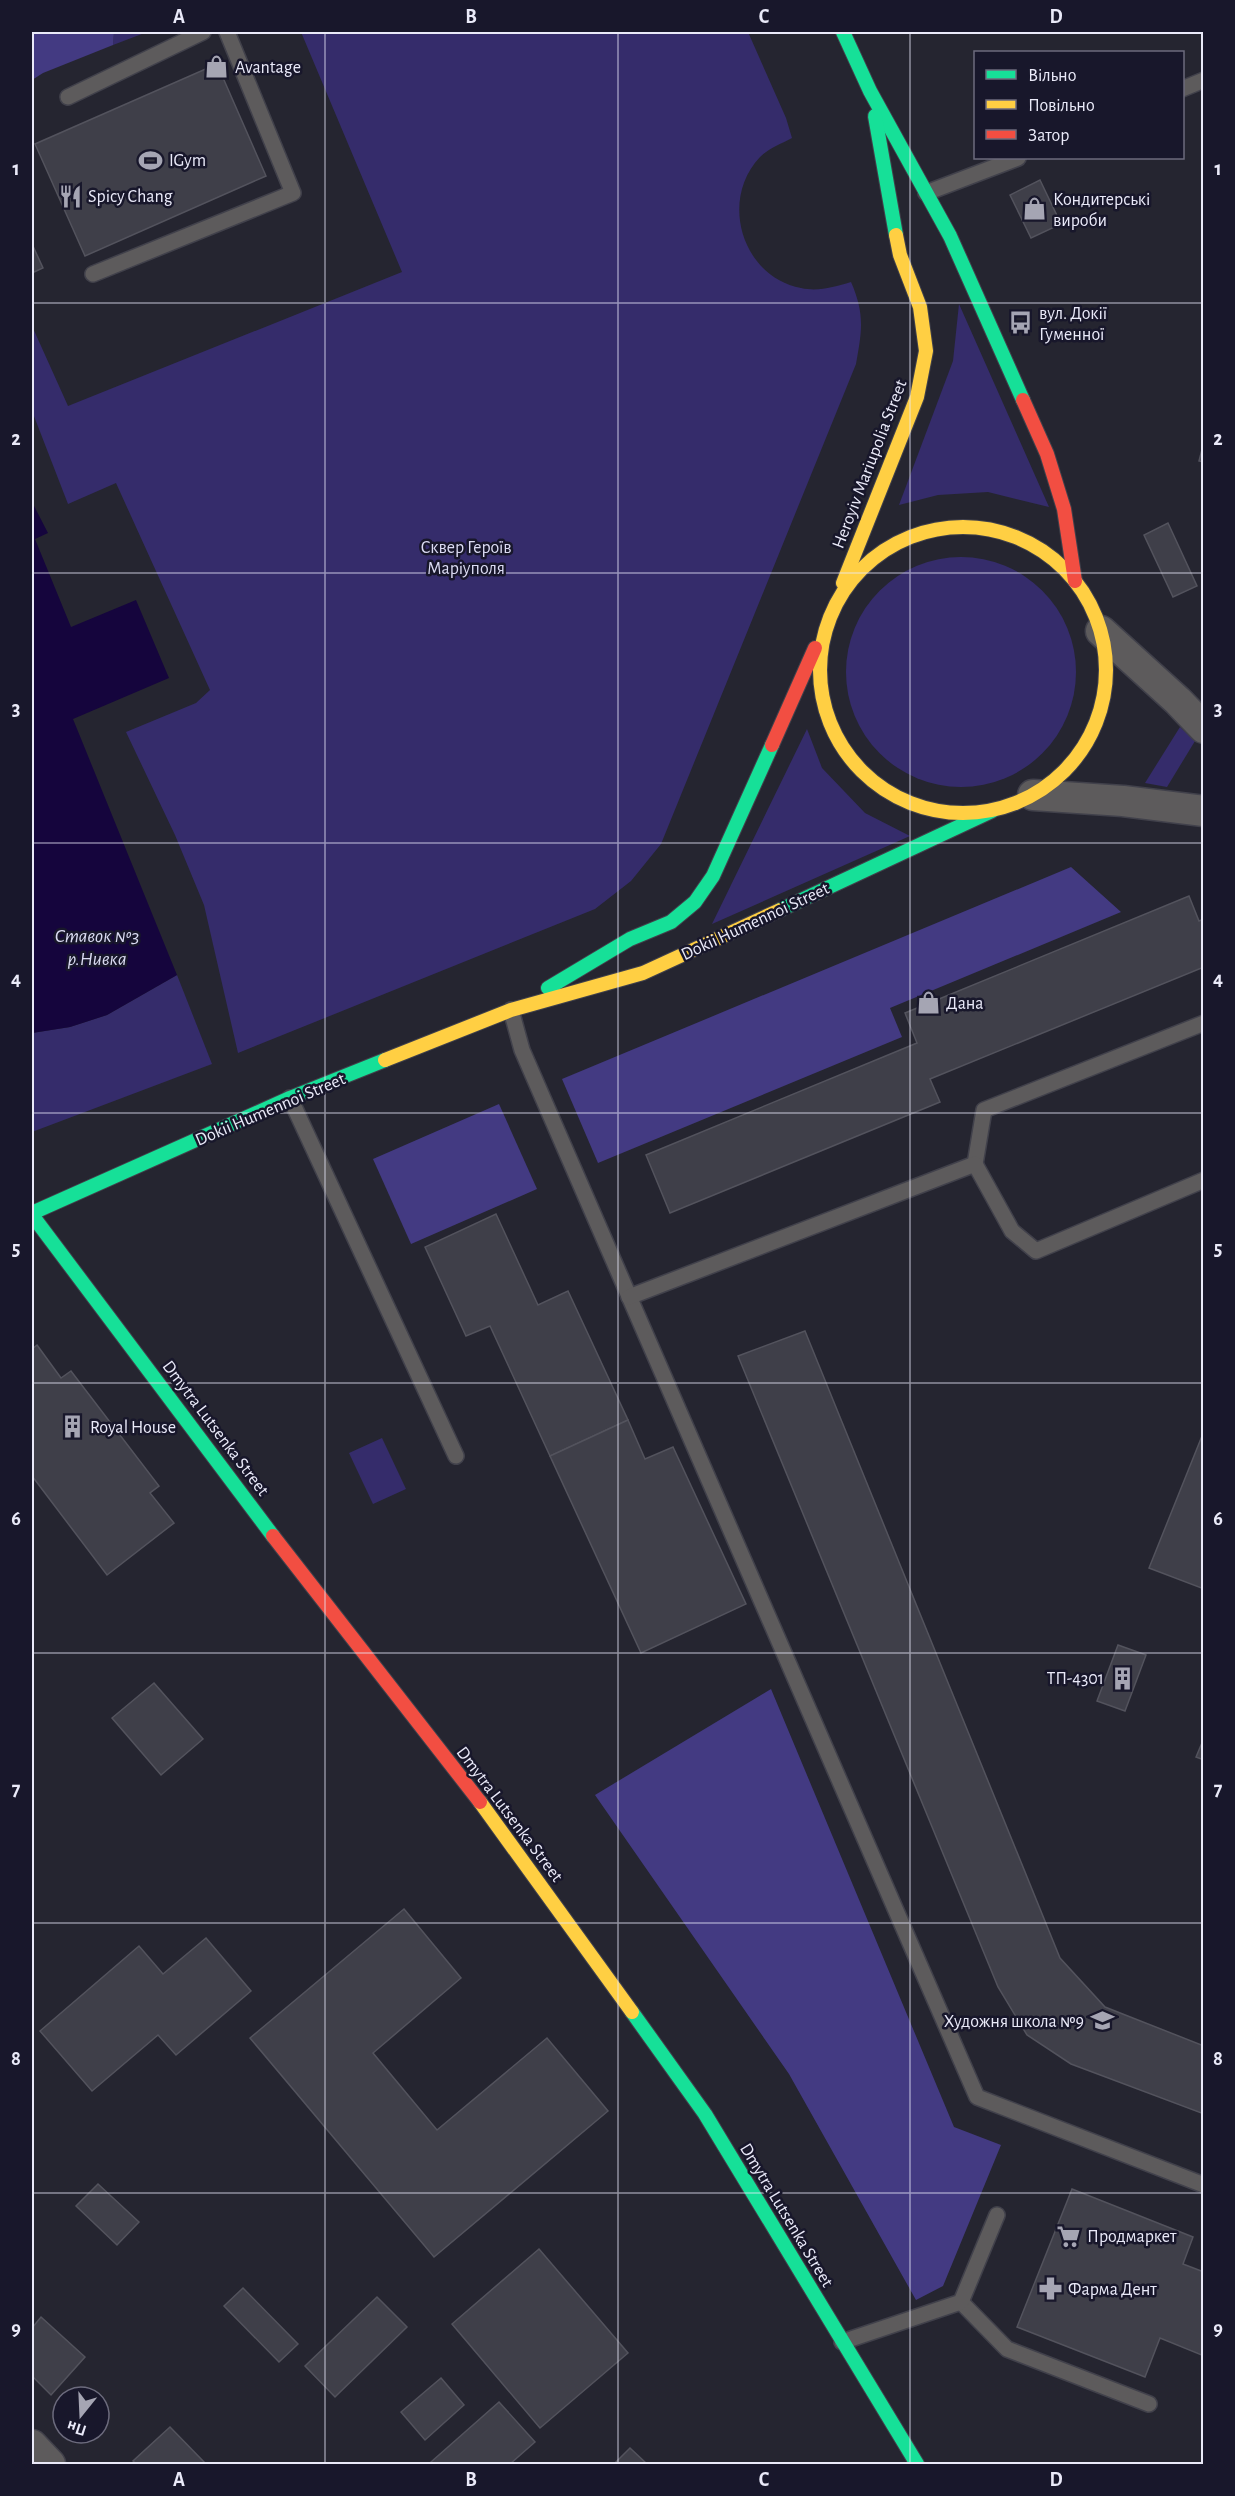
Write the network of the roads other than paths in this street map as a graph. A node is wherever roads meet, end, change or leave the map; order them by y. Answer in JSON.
{"nodes":[{"id":1,"x":203,"y":32,"type":"edge"},
{"id":2,"x":227,"y":32,"type":"edge"},
{"id":3,"x":843,"y":32,"type":"edge"},
{"id":4,"x":1203,"y":80,"type":"edge"},
{"id":5,"x":1184,"y":88,"type":"edge"},
{"id":6,"x":870,"y":91,"type":"junction"},
{"id":7,"x":68,"y":96,"type":"dead end"},
{"id":8,"x":1015,"y":159,"type":"edge"},
{"id":9,"x":926,"y":193,"type":"junction"},
{"id":10,"x":93,"y":274,"type":"dead end"},
{"id":11,"x":1075,"y":581,"type":"junction"},
{"id":12,"x":835,"y":603,"type":"junction"},
{"id":13,"x":825,"y":627,"type":"junction"},
{"id":14,"x":1101,"y":631,"type":"junction"},
{"id":15,"x":1203,"y":728,"type":"edge"},
{"id":16,"x":1033,"y":795,"type":"junction"},
{"id":17,"x":992,"y":811,"type":"junction"},
{"id":18,"x":1203,"y":812,"type":"edge"},
{"id":19,"x":511,"y":1010,"type":"junction"},
{"id":20,"x":1203,"y":1023,"type":"edge"},
{"id":21,"x":290,"y":1098,"type":"junction"},
{"id":22,"x":975,"y":1164,"type":"junction"},
{"id":23,"x":1203,"y":1180,"type":"edge"},
{"id":24,"x":32,"y":1214,"type":"edge"},
{"id":25,"x":629,"y":1298,"type":"junction"},
{"id":26,"x":456,"y":1456,"type":"dead end"},
{"id":27,"x":1203,"y":2185,"type":"edge"},
{"id":28,"x":997,"y":2215,"type":"dead end"},
{"id":29,"x":961,"y":2302,"type":"junction"},
{"id":30,"x":842,"y":2342,"type":"junction"},
{"id":31,"x":1149,"y":2404,"type":"dead end"},
{"id":32,"x":32,"y":2445,"type":"edge"},
{"id":33,"x":50,"y":2464,"type":"edge"},
{"id":34,"x":917,"y":2464,"type":"edge"}],
"edges":[{"from":1,"to":7,"type":"lane"},
{"from":2,"to":10,"type":"lane"},
{"from":3,"to":6,"type":"street","name":"Heroyiv Mariupolia Street"},
{"from":4,"to":5,"type":"lane"},
{"from":6,"to":9,"type":"street","name":"Heroyiv Mariupolia Street"},
{"from":6,"to":12,"type":"street","name":"Heroyiv Mariupolia Street"},
{"from":8,"to":9,"type":"lane"},
{"from":9,"to":11,"type":"street","name":"Heroyiv Mariupolia Street"},
{"from":11,"to":12,"type":"street"},
{"from":11,"to":14,"type":"street","name":"Dokii Humennoi Street"},
{"from":12,"to":13,"type":"street","name":"Heroyiv Mariupolia Street"},
{"from":13,"to":17,"type":"street"},
{"from":13,"to":19,"type":"street","name":"Dokii Humennoi Street"},
{"from":14,"to":15,"type":"street"},
{"from":14,"to":16,"type":"street","name":"Dokii Humennoi Street"},
{"from":16,"to":17,"type":"street","name":"Dokii Humennoi Street"},
{"from":16,"to":18,"type":"street"},
{"from":17,"to":19,"type":"street","name":"Dokii Humennoi Street"},
{"from":19,"to":21,"type":"street","name":"Dokii Humennoi Street"},
{"from":19,"to":25,"type":"lane"},
{"from":20,"to":22,"type":"lane"},
{"from":21,"to":24,"type":"street","name":"Dokii Humennoi Street"},
{"from":21,"to":26,"type":"lane"},
{"from":22,"to":23,"type":"lane"},
{"from":22,"to":25,"type":"lane"},
{"from":24,"to":30,"type":"street","name":"Dmytra Lutsenka Street"},
{"from":25,"to":27,"type":"lane"},
{"from":28,"to":29,"type":"lane"},
{"from":29,"to":30,"type":"lane"},
{"from":29,"to":31,"type":"lane"},
{"from":30,"to":34,"type":"street","name":"Dmytra Lutsenka Street"},
{"from":32,"to":33,"type":"street"}]}
